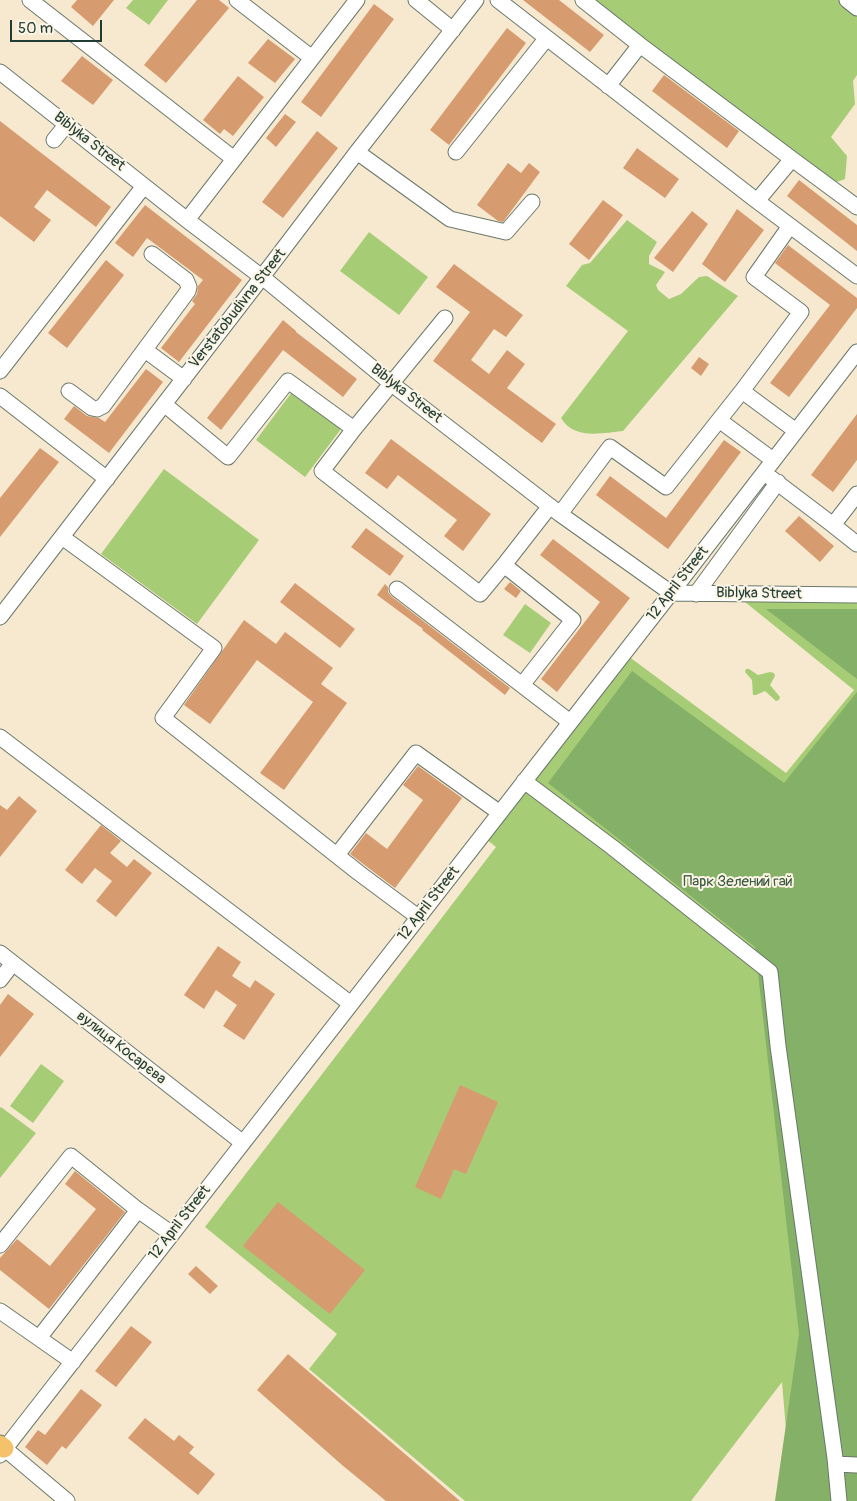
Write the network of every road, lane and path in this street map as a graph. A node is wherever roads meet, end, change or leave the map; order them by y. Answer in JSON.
{"nodes":[{"id":1,"x":30,"y":0,"type":"edge"},
{"id":2,"x":236,"y":0,"type":"edge"},
{"id":3,"x":357,"y":0,"type":"edge"},
{"id":4,"x":416,"y":0,"type":"edge"},
{"id":5,"x":476,"y":0,"type":"edge"},
{"id":6,"x":498,"y":0,"type":"edge"},
{"id":7,"x":583,"y":0,"type":"edge"},
{"id":8,"x":846,"y":0,"type":"edge"},
{"id":9,"x":857,"y":8,"type":"edge"},
{"id":10,"x":452,"y":30,"type":"junction"},
{"id":11,"x":546,"y":39,"type":"junction"},
{"id":12,"x":640,"y":45,"type":"junction"},
{"id":13,"x":312,"y":58,"type":"junction"},
{"id":14,"x":0,"y":72,"type":"edge"},
{"id":15,"x":608,"y":86,"type":"junction"},
{"id":16,"x":67,"y":124,"type":"junction"},
{"id":17,"x":54,"y":140,"type":"dead end"},
{"id":18,"x":357,"y":152,"type":"junction"},
{"id":19,"x":456,"y":152,"type":"dead end"},
{"id":20,"x":234,"y":159,"type":"junction"},
{"id":21,"x":792,"y":159,"type":"junction"},
{"id":22,"x":144,"y":186,"type":"junction"},
{"id":23,"x":757,"y":201,"type":"junction"},
{"id":24,"x":532,"y":202,"type":"dead end"},
{"id":25,"x":857,"y":207,"type":"edge"},
{"id":26,"x":187,"y":220,"type":"junction"},
{"id":27,"x":790,"y":226,"type":"junction"},
{"id":28,"x":152,"y":254,"type":"dead end"},
{"id":29,"x":857,"y":276,"type":"edge"},
{"id":30,"x":262,"y":277,"type":"junction"},
{"id":31,"x":445,"y":318,"type":"dead end"},
{"id":32,"x":145,"y":350,"type":"junction"},
{"id":33,"x":857,"y":352,"type":"edge"},
{"id":34,"x":0,"y":371,"type":"edge"},
{"id":35,"x":184,"y":379,"type":"junction"},
{"id":36,"x":392,"y":384,"type":"junction"},
{"id":37,"x":742,"y":390,"type":"junction"},
{"id":38,"x":69,"y":391,"type":"dead end"},
{"id":39,"x":0,"y":396,"type":"edge"},
{"id":40,"x":164,"y":404,"type":"junction"},
{"id":41,"x":719,"y":420,"type":"junction"},
{"id":42,"x":354,"y":429,"type":"junction"},
{"id":43,"x":796,"y":432,"type":"junction"},
{"id":44,"x":774,"y":460,"type":"junction"},
{"id":45,"x":764,"y":472,"type":"junction"},
{"id":46,"x":107,"y":479,"type":"junction"},
{"id":47,"x":778,"y":482,"type":"junction"},
{"id":48,"x":857,"y":494,"type":"edge"},
{"id":49,"x":555,"y":510,"type":"junction"},
{"id":50,"x":833,"y":525,"type":"junction"},
{"id":51,"x":62,"y":537,"type":"junction"},
{"id":52,"x":857,"y":544,"type":"edge"},
{"id":53,"x":504,"y":564,"type":"junction"},
{"id":54,"x":397,"y":589,"type":"dead end"},
{"id":55,"x":671,"y":593,"type":"junction"},
{"id":56,"x":696,"y":594,"type":"junction"},
{"id":57,"x":857,"y":595,"type":"edge"},
{"id":58,"x":1,"y":614,"type":"edge"},
{"id":59,"x":522,"y":686,"type":"junction"},
{"id":60,"x":570,"y":722,"type":"junction"},
{"id":61,"x":0,"y":737,"type":"edge"},
{"id":62,"x":524,"y":781,"type":"junction"},
{"id":63,"x":500,"y":813,"type":"junction"},
{"id":64,"x":337,"y":855,"type":"junction"},
{"id":65,"x":418,"y":917,"type":"junction"},
{"id":66,"x":0,"y":953,"type":"edge"},
{"id":67,"x":13,"y":964,"type":"junction"},
{"id":68,"x":0,"y":980,"type":"edge"},
{"id":69,"x":351,"y":1004,"type":"junction"},
{"id":70,"x":242,"y":1143,"type":"junction"},
{"id":71,"x":138,"y":1210,"type":"junction"},
{"id":72,"x":172,"y":1234,"type":"junction"},
{"id":73,"x":0,"y":1245,"type":"edge"},
{"id":74,"x":0,"y":1311,"type":"edge"},
{"id":75,"x":39,"y":1338,"type":"junction"},
{"id":76,"x":73,"y":1362,"type":"junction"},
{"id":77,"x":1,"y":1449,"type":"edge"},
{"id":78,"x":836,"y":1464,"type":"junction"},
{"id":79,"x":857,"y":1465,"type":"edge"},
{"id":80,"x":67,"y":1501,"type":"edge"},
{"id":81,"x":839,"y":1501,"type":"edge"}],
"edges":[{"from":1,"to":20,"type":"street"},
{"from":2,"to":13,"type":"street"},
{"from":3,"to":13,"type":"street"},
{"from":4,"to":10,"type":"street"},
{"from":5,"to":10,"type":"street","name":"Verstatobudivna Street"},
{"from":6,"to":11,"type":"street"},
{"from":7,"to":12,"type":"street"},
{"from":8,"to":9,"type":"street"},
{"from":10,"to":18,"type":"street","name":"Verstatobudivna Street"},
{"from":11,"to":15,"type":"street"},
{"from":11,"to":19,"type":"street"},
{"from":12,"to":15,"type":"street"},
{"from":12,"to":21,"type":"street"},
{"from":13,"to":20,"type":"street"},
{"from":14,"to":16,"type":"street","name":"Biblyka Street"},
{"from":15,"to":23,"type":"street"},
{"from":16,"to":17,"type":"street"},
{"from":16,"to":22,"type":"street","name":"Biblyka Street"},
{"from":18,"to":24,"type":"street"},
{"from":18,"to":30,"type":"street","name":"Verstatobudivna Street"},
{"from":20,"to":26,"type":"street"},
{"from":21,"to":23,"type":"street"},
{"from":21,"to":25,"type":"street"},
{"from":22,"to":26,"type":"street","name":"Biblyka Street"},
{"from":22,"to":34,"type":"street"},
{"from":23,"to":27,"type":"street"},
{"from":26,"to":30,"type":"street","name":"Biblyka Street"},
{"from":27,"to":29,"type":"street"},
{"from":27,"to":37,"type":"street"},
{"from":28,"to":32,"type":"street"},
{"from":30,"to":35,"type":"street","name":"Verstatobudivna Street"},
{"from":30,"to":36,"type":"street","name":"Biblyka Street"},
{"from":31,"to":36,"type":"street"},
{"from":32,"to":35,"type":"street"},
{"from":32,"to":38,"type":"street"},
{"from":33,"to":43,"type":"street","name":"12 April Street"},
{"from":35,"to":40,"type":"street","name":"Verstatobudivna Street"},
{"from":36,"to":42,"type":"street"},
{"from":36,"to":49,"type":"street","name":"Biblyka Street"},
{"from":37,"to":41,"type":"street"},
{"from":37,"to":43,"type":"street"},
{"from":39,"to":46,"type":"street"},
{"from":40,"to":42,"type":"street"},
{"from":40,"to":46,"type":"street","name":"Verstatobudivna Street"},
{"from":41,"to":44,"type":"street"},
{"from":41,"to":49,"type":"street"},
{"from":42,"to":53,"type":"street"},
{"from":43,"to":44,"type":"street","name":"12 April Street"},
{"from":44,"to":45,"type":"street","name":"12 April Street"},
{"from":45,"to":47,"type":"street"},
{"from":45,"to":55,"type":"street","name":"12 April Street"},
{"from":46,"to":51,"type":"street","name":"Verstatobudivna Street"},
{"from":47,"to":50,"type":"street"},
{"from":47,"to":56,"type":"street"},
{"from":48,"to":50,"type":"street"},
{"from":49,"to":53,"type":"street"},
{"from":49,"to":55,"type":"street","name":"Biblyka Street"},
{"from":50,"to":52,"type":"street"},
{"from":51,"to":58,"type":"street","name":"Verstatobudivna Street"},
{"from":51,"to":64,"type":"street"},
{"from":53,"to":59,"type":"street"},
{"from":54,"to":59,"type":"street"},
{"from":55,"to":56,"type":"street","name":"Biblyka Street"},
{"from":55,"to":60,"type":"street","name":"12 April Street"},
{"from":56,"to":57,"type":"street","name":"Biblyka Street"},
{"from":59,"to":60,"type":"street"},
{"from":60,"to":62,"type":"street","name":"12 April Street"},
{"from":61,"to":69,"type":"street"},
{"from":62,"to":63,"type":"street","name":"12 April Street"},
{"from":62,"to":78,"type":"street"},
{"from":63,"to":64,"type":"street"},
{"from":63,"to":65,"type":"street","name":"12 April Street"},
{"from":64,"to":65,"type":"street"},
{"from":65,"to":69,"type":"street","name":"12 April Street"},
{"from":66,"to":67,"type":"street","name":"вулиця Косарєва"},
{"from":67,"to":68,"type":"street"},
{"from":67,"to":70,"type":"street","name":"вулиця Косарєва"},
{"from":69,"to":70,"type":"street","name":"12 April Street"},
{"from":70,"to":72,"type":"street","name":"12 April Street"},
{"from":71,"to":72,"type":"street"},
{"from":71,"to":73,"type":"street"},
{"from":71,"to":75,"type":"street"},
{"from":72,"to":76,"type":"street","name":"12 April Street"},
{"from":74,"to":75,"type":"street"},
{"from":75,"to":76,"type":"street"},
{"from":76,"to":77,"type":"street","name":"12 April Street"},
{"from":77,"to":80,"type":"street"},
{"from":78,"to":79,"type":"street"},
{"from":78,"to":81,"type":"street"}]}
